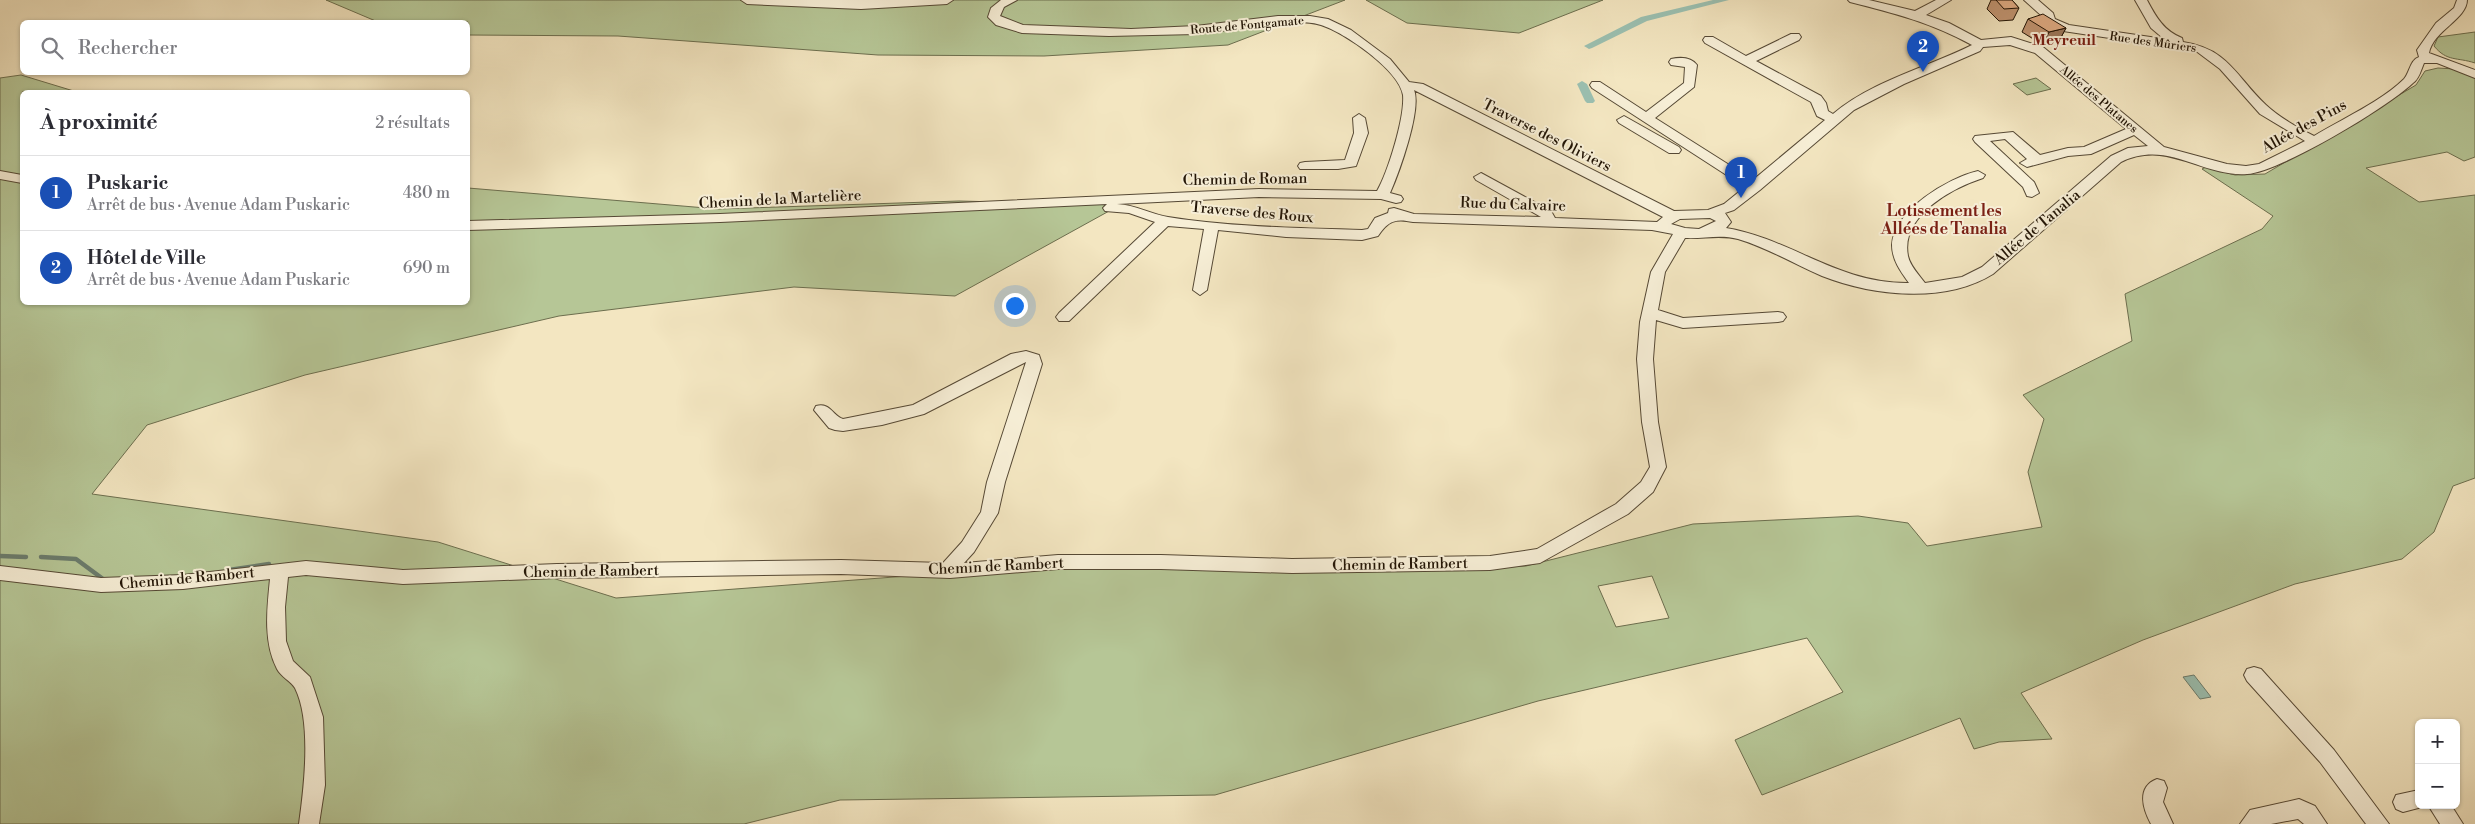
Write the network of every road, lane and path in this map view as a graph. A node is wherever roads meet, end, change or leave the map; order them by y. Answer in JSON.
{"nodes":[{"id":1,"x":747,"y":0,"type":"edge"},
{"id":2,"x":947,"y":0,"type":"edge"},
{"id":3,"x":1854,"y":0,"type":"edge"},
{"id":4,"x":1945,"y":0,"type":"edge"},
{"id":5,"x":2141,"y":0,"type":"edge"},
{"id":6,"x":2462,"y":0,"type":"edge"},
{"id":7,"x":2467,"y":0,"type":"edge"},
{"id":8,"x":2034,"y":1,"type":"edge"},
{"id":9,"x":1002,"y":2,"type":"edge"},
{"id":10,"x":2019,"y":8,"type":"edge"},
{"id":11,"x":1916,"y":15,"type":"junction"},
{"id":12,"x":1795,"y":36,"type":"dead end"},
{"id":13,"x":1709,"y":40,"type":"dead end"},
{"id":14,"x":1978,"y":44,"type":"junction"},
{"id":15,"x":2199,"y":48,"type":"junction"},
{"id":16,"x":2430,"y":56,"type":"junction"},
{"id":17,"x":1745,"y":61,"type":"junction"},
{"id":18,"x":1675,"y":62,"type":"dead end"},
{"id":19,"x":2472,"y":73,"type":"edge"},
{"id":20,"x":1406,"y":85,"type":"junction"},
{"id":21,"x":1596,"y":85,"type":"dead end"},
{"id":22,"x":1359,"y":118,"type":"dead end"},
{"id":23,"x":1646,"y":119,"type":"junction"},
{"id":24,"x":1624,"y":120,"type":"dead end"},
{"id":25,"x":1834,"y":120,"type":"junction"},
{"id":26,"x":2133,"y":131,"type":"junction"},
{"id":27,"x":2315,"y":141,"type":"junction"},
{"id":28,"x":2154,"y":150,"type":"junction"},
{"id":29,"x":2038,"y":161,"type":"junction"},
{"id":30,"x":1305,"y":166,"type":"dead end"},
{"id":31,"x":2010,"y":168,"type":"junction"},
{"id":32,"x":0,"y":175,"type":"edge"},
{"id":33,"x":1978,"y":175,"type":"dead end"},
{"id":34,"x":1481,"y":177,"type":"dead end"},
{"id":35,"x":20,"y":179,"type":"edge"},
{"id":36,"x":1751,"y":190,"type":"junction"},
{"id":37,"x":2032,"y":192,"type":"dead end"},
{"id":38,"x":1389,"y":197,"type":"junction"},
{"id":39,"x":1095,"y":202,"type":"junction"},
{"id":40,"x":1405,"y":216,"type":"junction"},
{"id":41,"x":1446,"y":217,"type":"junction"},
{"id":42,"x":1726,"y":217,"type":"junction"},
{"id":43,"x":1166,"y":221,"type":"junction"},
{"id":44,"x":1550,"y":221,"type":"junction"},
{"id":45,"x":1212,"y":224,"type":"junction"},
{"id":46,"x":1674,"y":225,"type":"junction"},
{"id":47,"x":470,"y":226,"type":"edge"},
{"id":48,"x":1706,"y":231,"type":"junction"},
{"id":49,"x":1735,"y":234,"type":"junction"},
{"id":50,"x":1920,"y":288,"type":"junction"},
{"id":51,"x":1200,"y":290,"type":"dead end"},
{"id":52,"x":1651,"y":313,"type":"junction"},
{"id":53,"x":1064,"y":317,"type":"dead end"},
{"id":54,"x":1778,"y":317,"type":"dead end"},
{"id":55,"x":822,"y":410,"type":"dead end"},
{"id":56,"x":968,"y":548,"type":"junction"},
{"id":57,"x":981,"y":568,"type":"junction"},
{"id":58,"x":280,"y":570,"type":"junction"},
{"id":59,"x":950,"y":571,"type":"junction"},
{"id":60,"x":0,"y":573,"type":"edge"},
{"id":61,"x":2254,"y":674,"type":"dead end"},
{"id":62,"x":2156,"y":788,"type":"dead end"},
{"id":63,"x":2441,"y":809,"type":"edge"},
{"id":64,"x":309,"y":824,"type":"edge"},
{"id":65,"x":2163,"y":824,"type":"edge"},
{"id":66,"x":2250,"y":824,"type":"edge"},
{"id":67,"x":2317,"y":824,"type":"edge"},
{"id":68,"x":2379,"y":824,"type":"edge"},
{"id":69,"x":2453,"y":824,"type":"edge"}],
"edges":[{"from":1,"to":2,"type":"street"},
{"from":3,"to":11,"type":"street"},
{"from":4,"to":11,"type":"street"},
{"from":5,"to":15,"type":"street"},
{"from":6,"to":7,"type":"street"},
{"from":6,"to":16,"type":"street"},
{"from":8,"to":10,"type":"street"},
{"from":8,"to":15,"type":"street","name":"Rue des Mûriers"},
{"from":9,"to":20,"type":"street","name":"Route de Fontgamate"},
{"from":11,"to":14,"type":"street"},
{"from":12,"to":17,"type":"street"},
{"from":13,"to":17,"type":"street"},
{"from":14,"to":25,"type":"street"},
{"from":14,"to":26,"type":"street","name":"Allée des Platanes"},
{"from":15,"to":27,"type":"street","name":"Rue des Mûriers"},
{"from":16,"to":19,"type":"street","name":"Allée des Pins"},
{"from":16,"to":27,"type":"street","name":"Allée des Pins"},
{"from":17,"to":25,"type":"street"},
{"from":18,"to":23,"type":"street"},
{"from":20,"to":38,"type":"street"},
{"from":20,"to":46,"type":"street","name":"Traverse des Oliviers"},
{"from":21,"to":23,"type":"street"},
{"from":22,"to":30,"type":"street"},
{"from":23,"to":36,"type":"street"},
{"from":24,"to":36,"type":"street"},
{"from":25,"to":36,"type":"street"},
{"from":26,"to":28,"type":"street"},
{"from":26,"to":29,"type":"street"},
{"from":27,"to":28,"type":"street","name":"Allée des Pins"},
{"from":28,"to":50,"type":"street","name":"Allée de Tanalia"},
{"from":29,"to":31,"type":"street"},
{"from":29,"to":31,"type":"street"},
{"from":31,"to":37,"type":"street"},
{"from":32,"to":35,"type":"street"},
{"from":33,"to":50,"type":"street"},
{"from":34,"to":44,"type":"street"},
{"from":36,"to":42,"type":"street"},
{"from":38,"to":39,"type":"street","name":"Chemin de Roman"},
{"from":38,"to":40,"type":"street"},
{"from":38,"to":41,"type":"street"},
{"from":39,"to":43,"type":"street","name":"Traverse des Roux"},
{"from":39,"to":47,"type":"street","name":"Chemin de la Martelière"},
{"from":40,"to":41,"type":"street","name":"Rue du Calvaire"},
{"from":40,"to":45,"type":"street","name":"Traverse des Roux"},
{"from":41,"to":44,"type":"street","name":"Rue du Calvaire"},
{"from":42,"to":46,"type":"street"},
{"from":42,"to":48,"type":"street"},
{"from":42,"to":49,"type":"street","name":"Allée de Tanalia"},
{"from":43,"to":45,"type":"street","name":"Traverse des Roux"},
{"from":43,"to":53,"type":"street"},
{"from":44,"to":46,"type":"street","name":"Rue du Calvaire"},
{"from":45,"to":51,"type":"street"},
{"from":46,"to":48,"type":"street"},
{"from":46,"to":52,"type":"street","name":"Chemin de Rambert"},
{"from":48,"to":49,"type":"street","name":"Allée de Tanalia"},
{"from":49,"to":50,"type":"street","name":"Allée de Tanalia"},
{"from":52,"to":54,"type":"street"},
{"from":52,"to":57,"type":"street","name":"Chemin de Rambert"},
{"from":55,"to":56,"type":"street"},
{"from":56,"to":57,"type":"street"},
{"from":56,"to":59,"type":"street"},
{"from":57,"to":59,"type":"street","name":"Chemin de Rambert"},
{"from":58,"to":59,"type":"street","name":"Chemin de Rambert"},
{"from":58,"to":60,"type":"street","name":"Chemin de Rambert"},
{"from":58,"to":64,"type":"street"},
{"from":61,"to":68,"type":"street"},
{"from":62,"to":65,"type":"street"},
{"from":63,"to":69,"type":"street"},
{"from":66,"to":67,"type":"street"}]}
